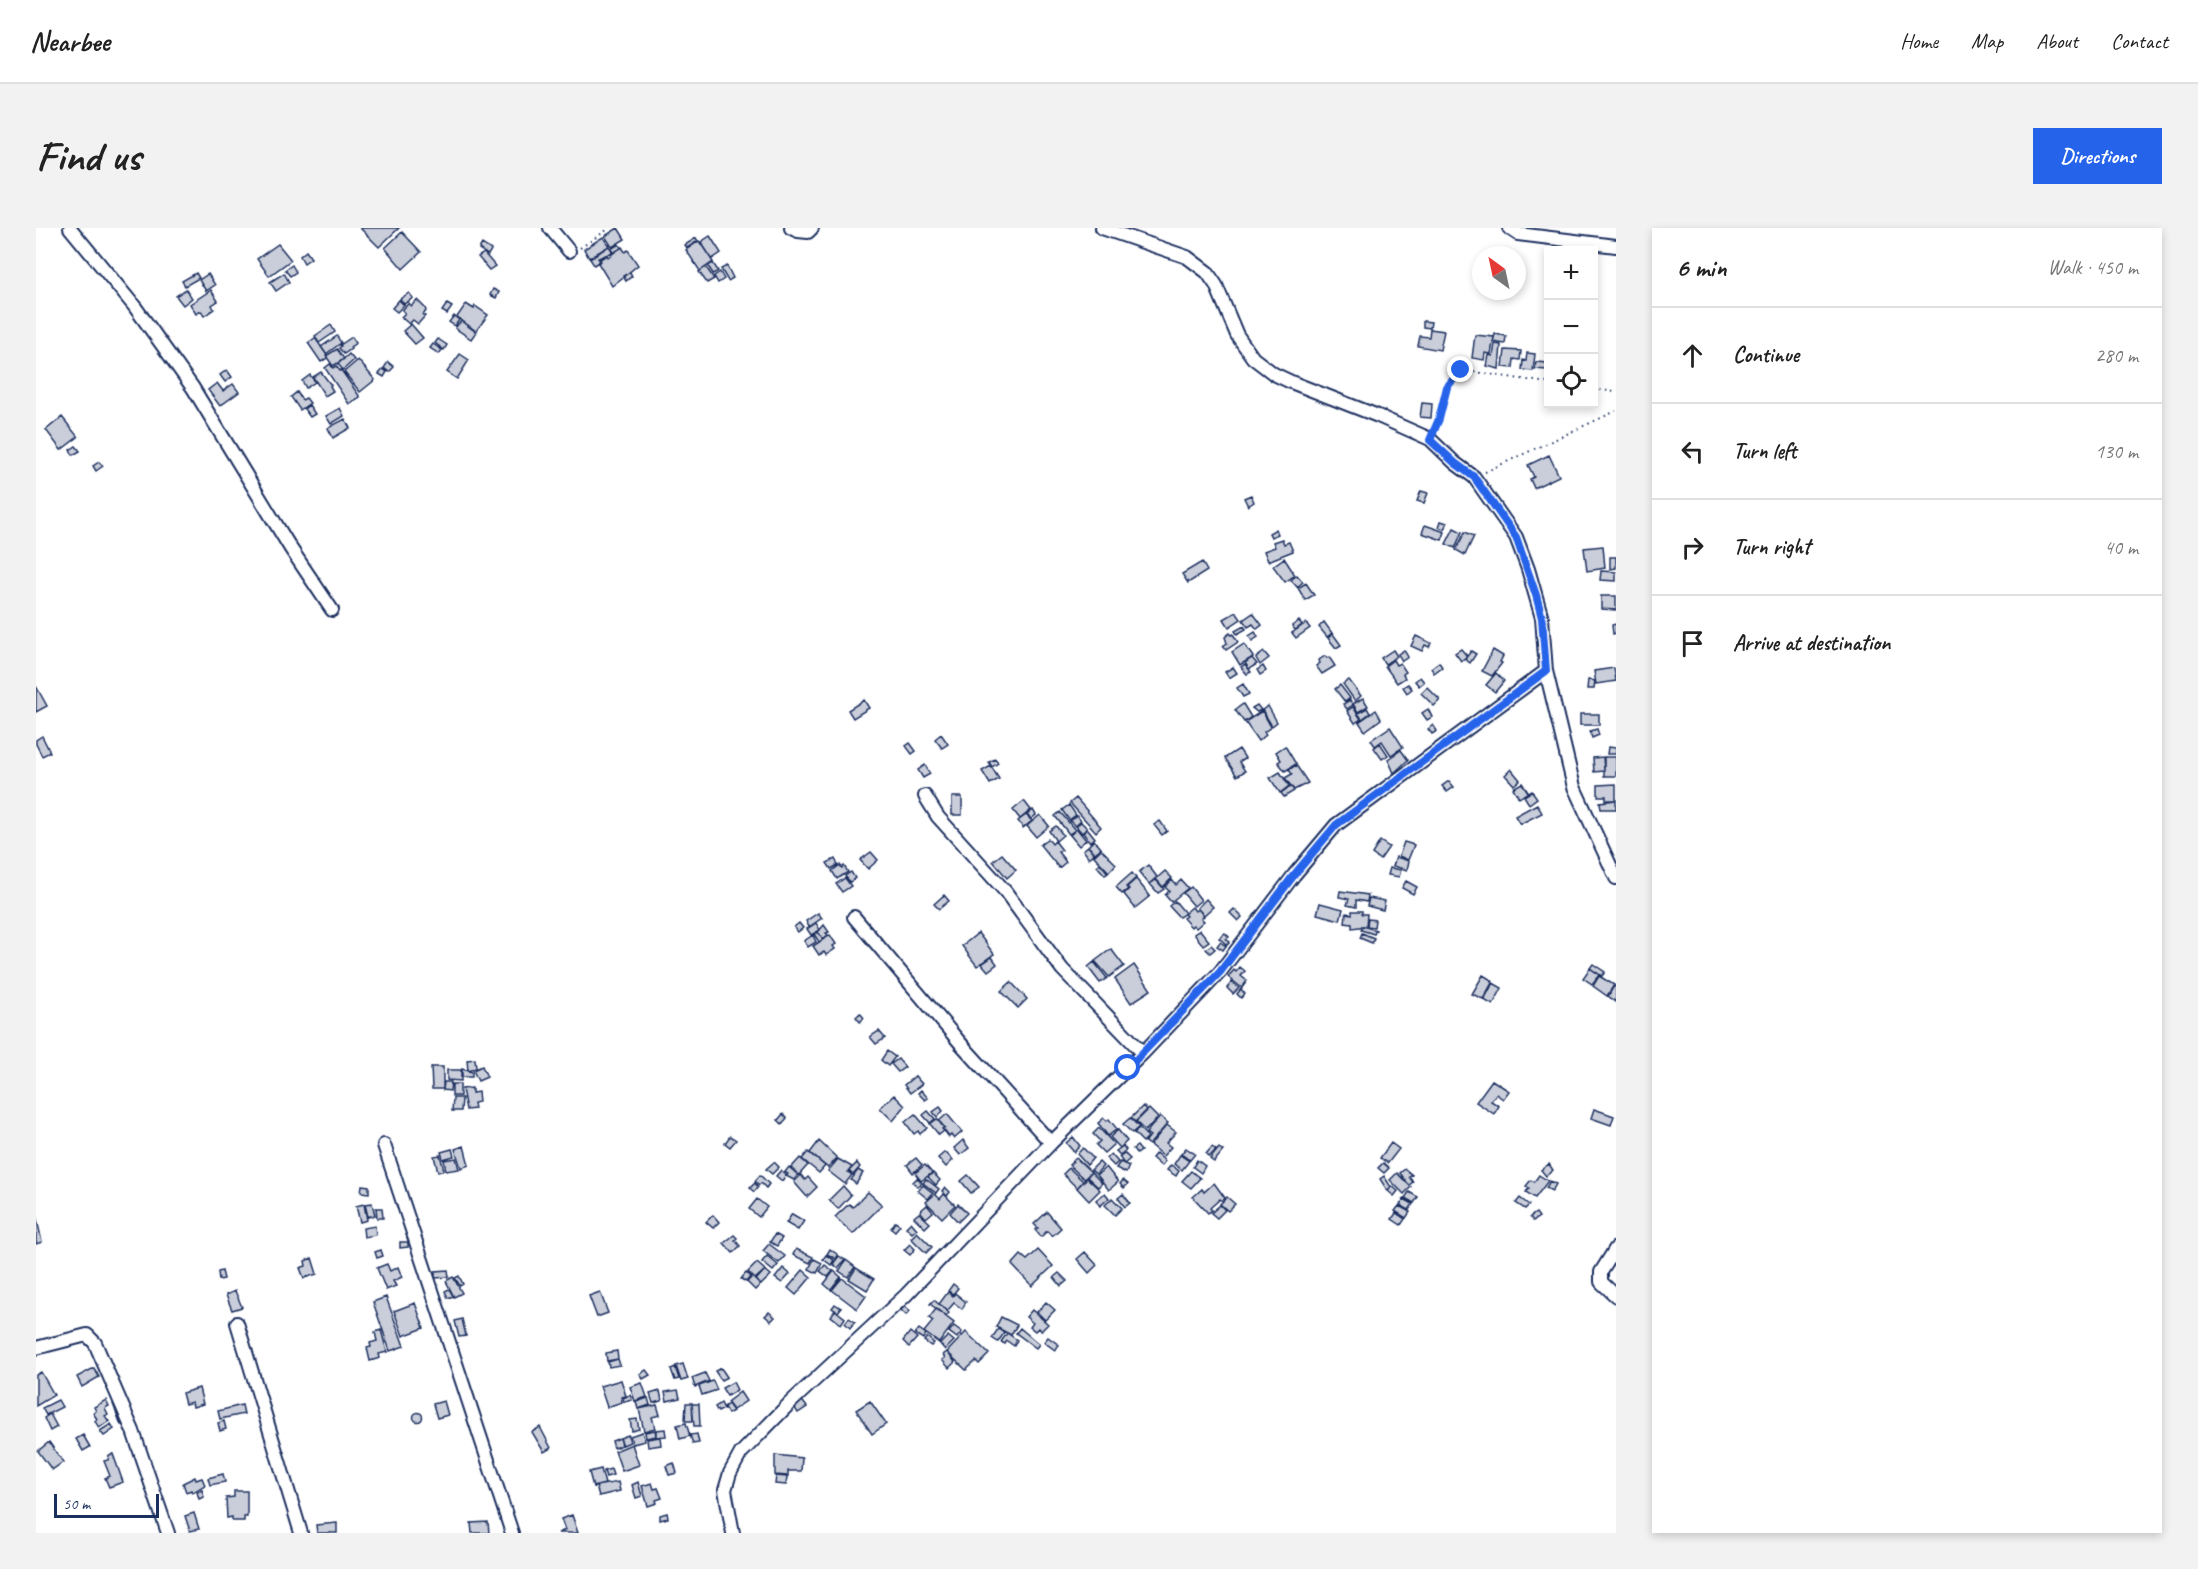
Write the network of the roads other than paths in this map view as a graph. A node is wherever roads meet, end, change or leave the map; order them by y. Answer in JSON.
{"nodes":[{"id":1,"x":70,"y":228,"type":"edge"},
{"id":2,"x":550,"y":228,"type":"edge"},
{"id":3,"x":790,"y":228,"type":"edge"},
{"id":4,"x":812,"y":228,"type":"edge"},
{"id":5,"x":1102,"y":228,"type":"edge"},
{"id":6,"x":1509,"y":228,"type":"edge"},
{"id":7,"x":1616,"y":246,"type":"edge"},
{"id":8,"x":569,"y":251,"type":"road end"},
{"id":9,"x":332,"y":610,"type":"dead end"},
{"id":10,"x":1546,"y":671,"type":"junction"},
{"id":11,"x":925,"y":796,"type":"dead end"},
{"id":12,"x":1616,"y":878,"type":"edge"},
{"id":13,"x":854,"y":916,"type":"dead end"},
{"id":14,"x":1143,"y":1053,"type":"junction"},
{"id":15,"x":1050,"y":1143,"type":"junction"},
{"id":16,"x":384,"y":1145,"type":"dead end"},
{"id":17,"x":1616,"y":1248,"type":"edge"},
{"id":18,"x":1616,"y":1296,"type":"edge"},
{"id":19,"x":237,"y":1323,"type":"dead end"},
{"id":20,"x":36,"y":1348,"type":"edge"},
{"id":21,"x":168,"y":1533,"type":"edge"},
{"id":22,"x":301,"y":1533,"type":"edge"},
{"id":23,"x":512,"y":1533,"type":"edge"},
{"id":24,"x":733,"y":1533,"type":"edge"}],
"edges":[{"from":1,"to":9,"type":"street"},
{"from":2,"to":8,"type":"street"},
{"from":3,"to":4,"type":"street"},
{"from":5,"to":10,"type":"street"},
{"from":6,"to":7,"type":"street"},
{"from":10,"to":12,"type":"street"},
{"from":10,"to":14,"type":"street"},
{"from":11,"to":14,"type":"street"},
{"from":13,"to":15,"type":"street"},
{"from":14,"to":15,"type":"street"},
{"from":15,"to":24,"type":"street"},
{"from":16,"to":23,"type":"street"},
{"from":17,"to":18,"type":"street"},
{"from":19,"to":22,"type":"street"},
{"from":20,"to":21,"type":"street"}]}
